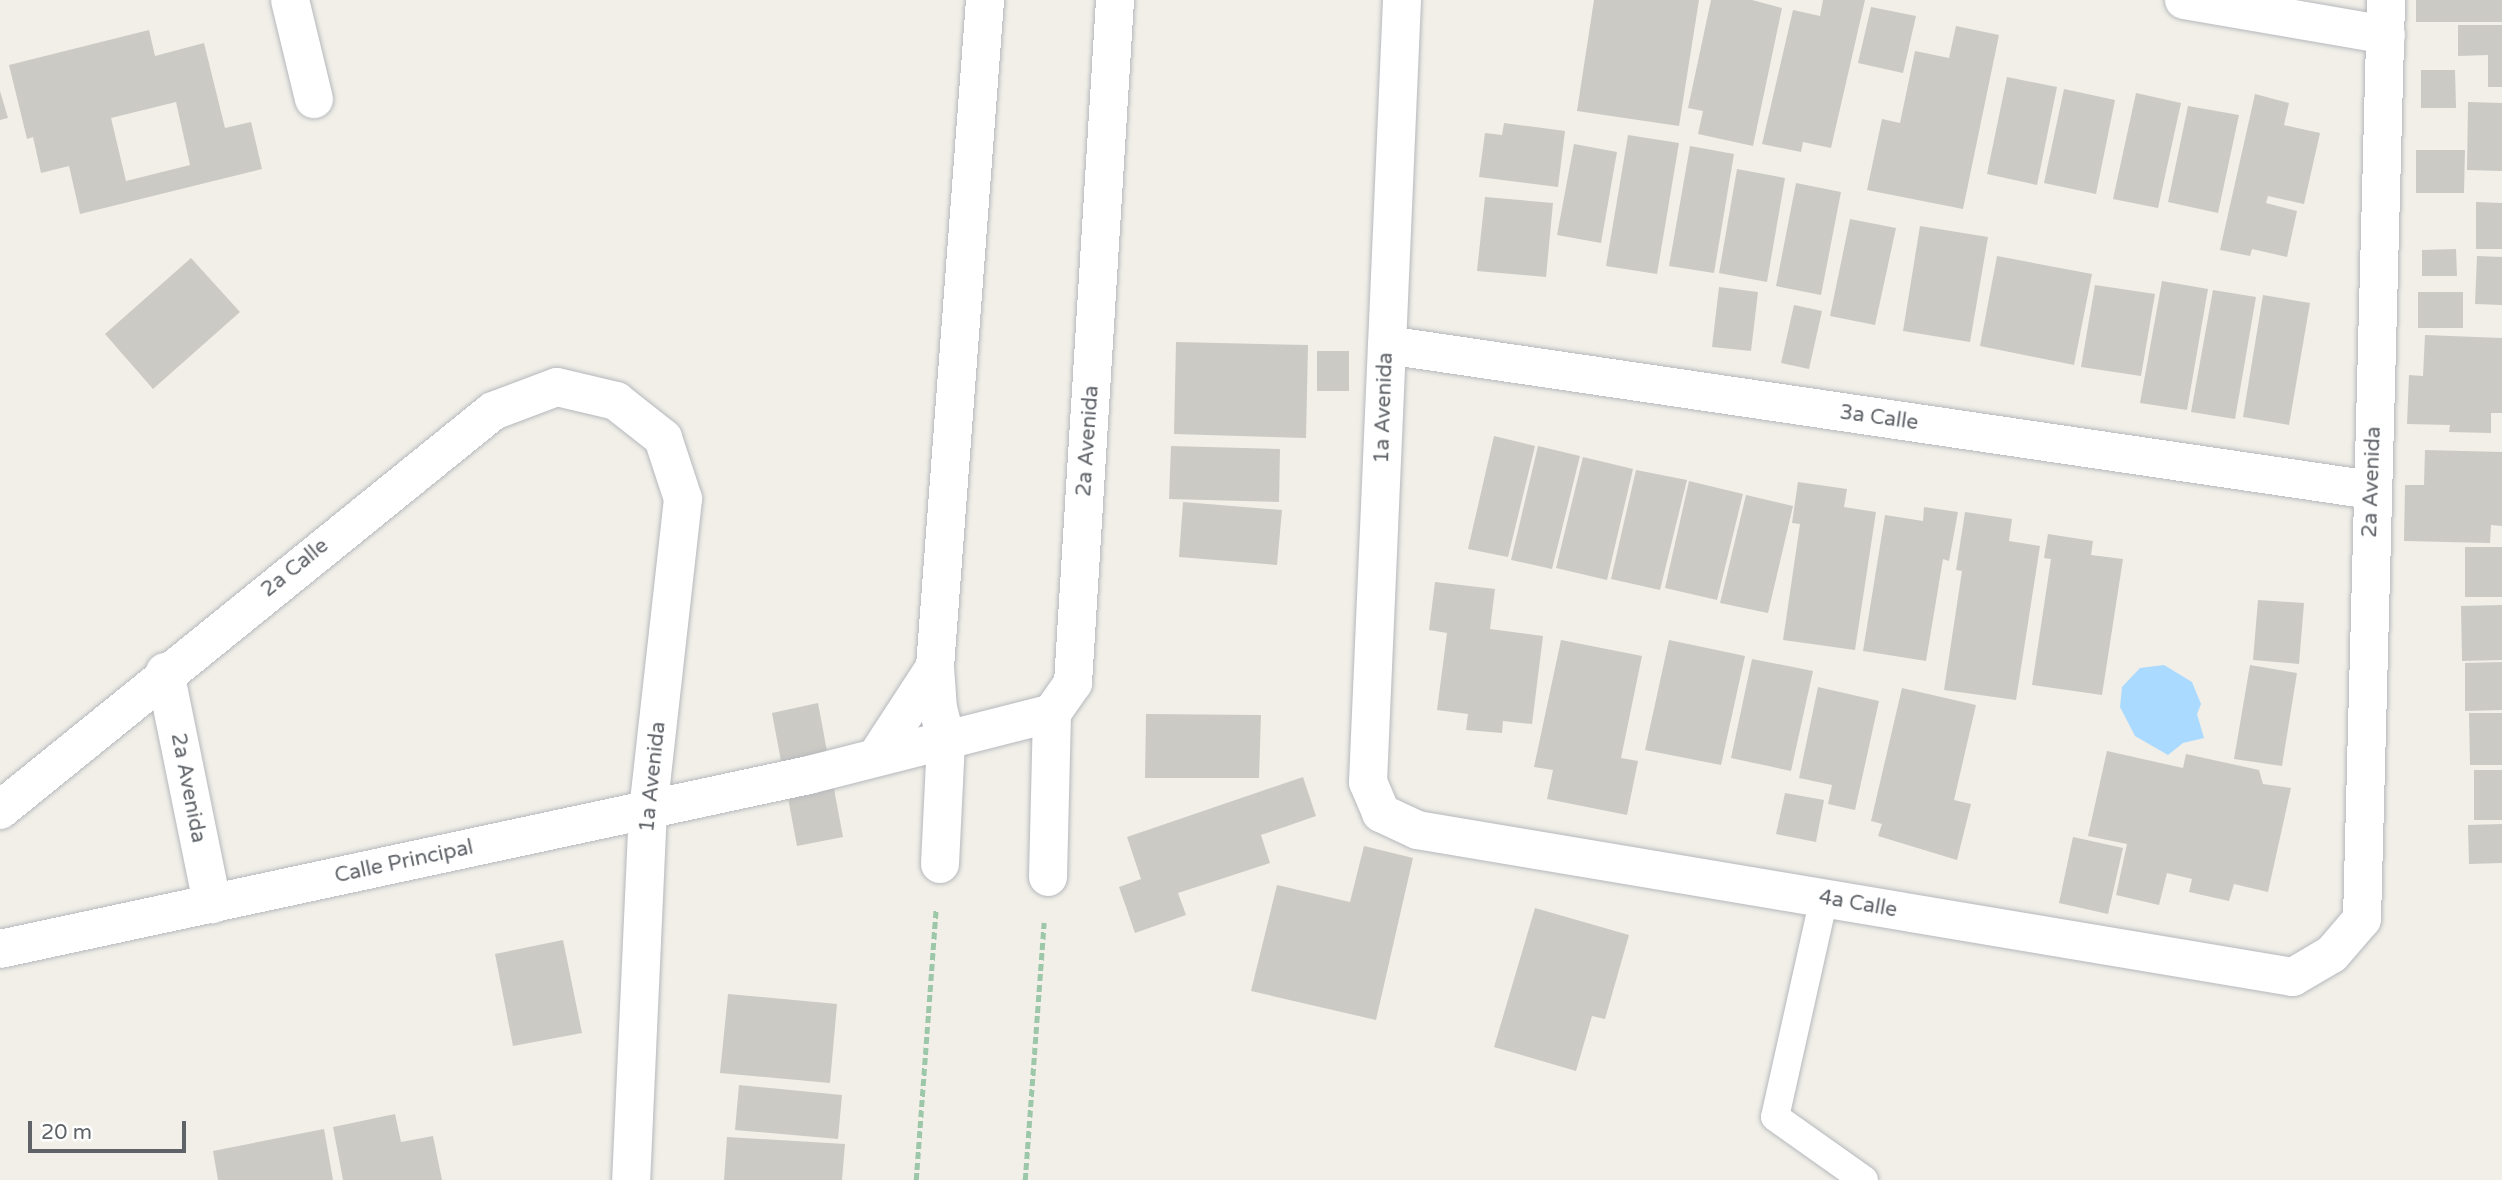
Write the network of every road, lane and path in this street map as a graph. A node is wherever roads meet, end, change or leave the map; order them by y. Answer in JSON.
{"nodes":[{"id":1,"x":290,"y":0,"type":"edge"},
{"id":2,"x":985,"y":0,"type":"edge"},
{"id":3,"x":1115,"y":0,"type":"edge"},
{"id":4,"x":1402,"y":0,"type":"edge"},
{"id":5,"x":2184,"y":0,"type":"edge"},
{"id":6,"x":2386,"y":18,"type":"edge"},
{"id":7,"x":314,"y":99,"type":"dead end"},
{"id":8,"x":1387,"y":345,"type":"junction"},
{"id":9,"x":616,"y":401,"type":"joint"},
{"id":10,"x":2371,"y":491,"type":"junction"},
{"id":11,"x":935,"y":667,"type":"junction"},
{"id":12,"x":165,"y":672,"type":"junction"},
{"id":13,"x":1052,"y":713,"type":"junction"},
{"id":14,"x":946,"y":740,"type":"junction"},
{"id":15,"x":877,"y":756,"type":"junction"},
{"id":16,"x":0,"y":810,"type":"edge"},
{"id":17,"x":648,"y":810,"type":"junction"},
{"id":18,"x":1381,"y":813,"type":"joint"},
{"id":19,"x":940,"y":864,"type":"joint"},
{"id":20,"x":1048,"y":877,"type":"joint"},
{"id":21,"x":1824,"y":898,"type":"junction"},
{"id":22,"x":212,"y":904,"type":"junction"},
{"id":23,"x":0,"y":949,"type":"edge"},
{"id":24,"x":2332,"y":954,"type":"joint"},
{"id":25,"x":631,"y":1180,"type":"edge"},
{"id":26,"x":916,"y":1180,"type":"edge"},
{"id":27,"x":1025,"y":1180,"type":"edge"},
{"id":28,"x":1864,"y":1180,"type":"edge"}],
"edges":[{"from":1,"to":7,"type":"street"},
{"from":2,"to":11,"type":"street"},
{"from":3,"to":13,"type":"street","name":"2a Avenida"},
{"from":4,"to":8,"type":"street","name":"1a Avenida"},
{"from":5,"to":6,"type":"street"},
{"from":6,"to":10,"type":"street","name":"2a Avenida"},
{"from":8,"to":10,"type":"street","name":"3a Calle"},
{"from":8,"to":18,"type":"street","name":"1a Avenida"},
{"from":9,"to":12,"type":"street","name":"2a Calle"},
{"from":9,"to":17,"type":"street","name":"1a Avenida"},
{"from":10,"to":24,"type":"street","name":"2a Avenida"},
{"from":11,"to":14,"type":"street"},
{"from":11,"to":15,"type":"street"},
{"from":12,"to":16,"type":"street","name":"2a Calle"},
{"from":12,"to":22,"type":"street","name":"2a Avenida"},
{"from":13,"to":14,"type":"street","name":"Calle Principal"},
{"from":13,"to":20,"type":"street"},
{"from":14,"to":15,"type":"street","name":"Calle Principal"},
{"from":14,"to":19,"type":"street"},
{"from":15,"to":17,"type":"street","name":"Calle Principal"},
{"from":17,"to":22,"type":"street","name":"Calle Principal"},
{"from":17,"to":25,"type":"street","name":"1a Avenida"},
{"from":18,"to":21,"type":"street","name":"4a Calle"},
{"from":19,"to":26,"type":"path"},
{"from":20,"to":27,"type":"path"},
{"from":21,"to":24,"type":"street","name":"4a Calle"},
{"from":21,"to":28,"type":"lane"},
{"from":22,"to":23,"type":"street","name":"Calle Principal"}]}
